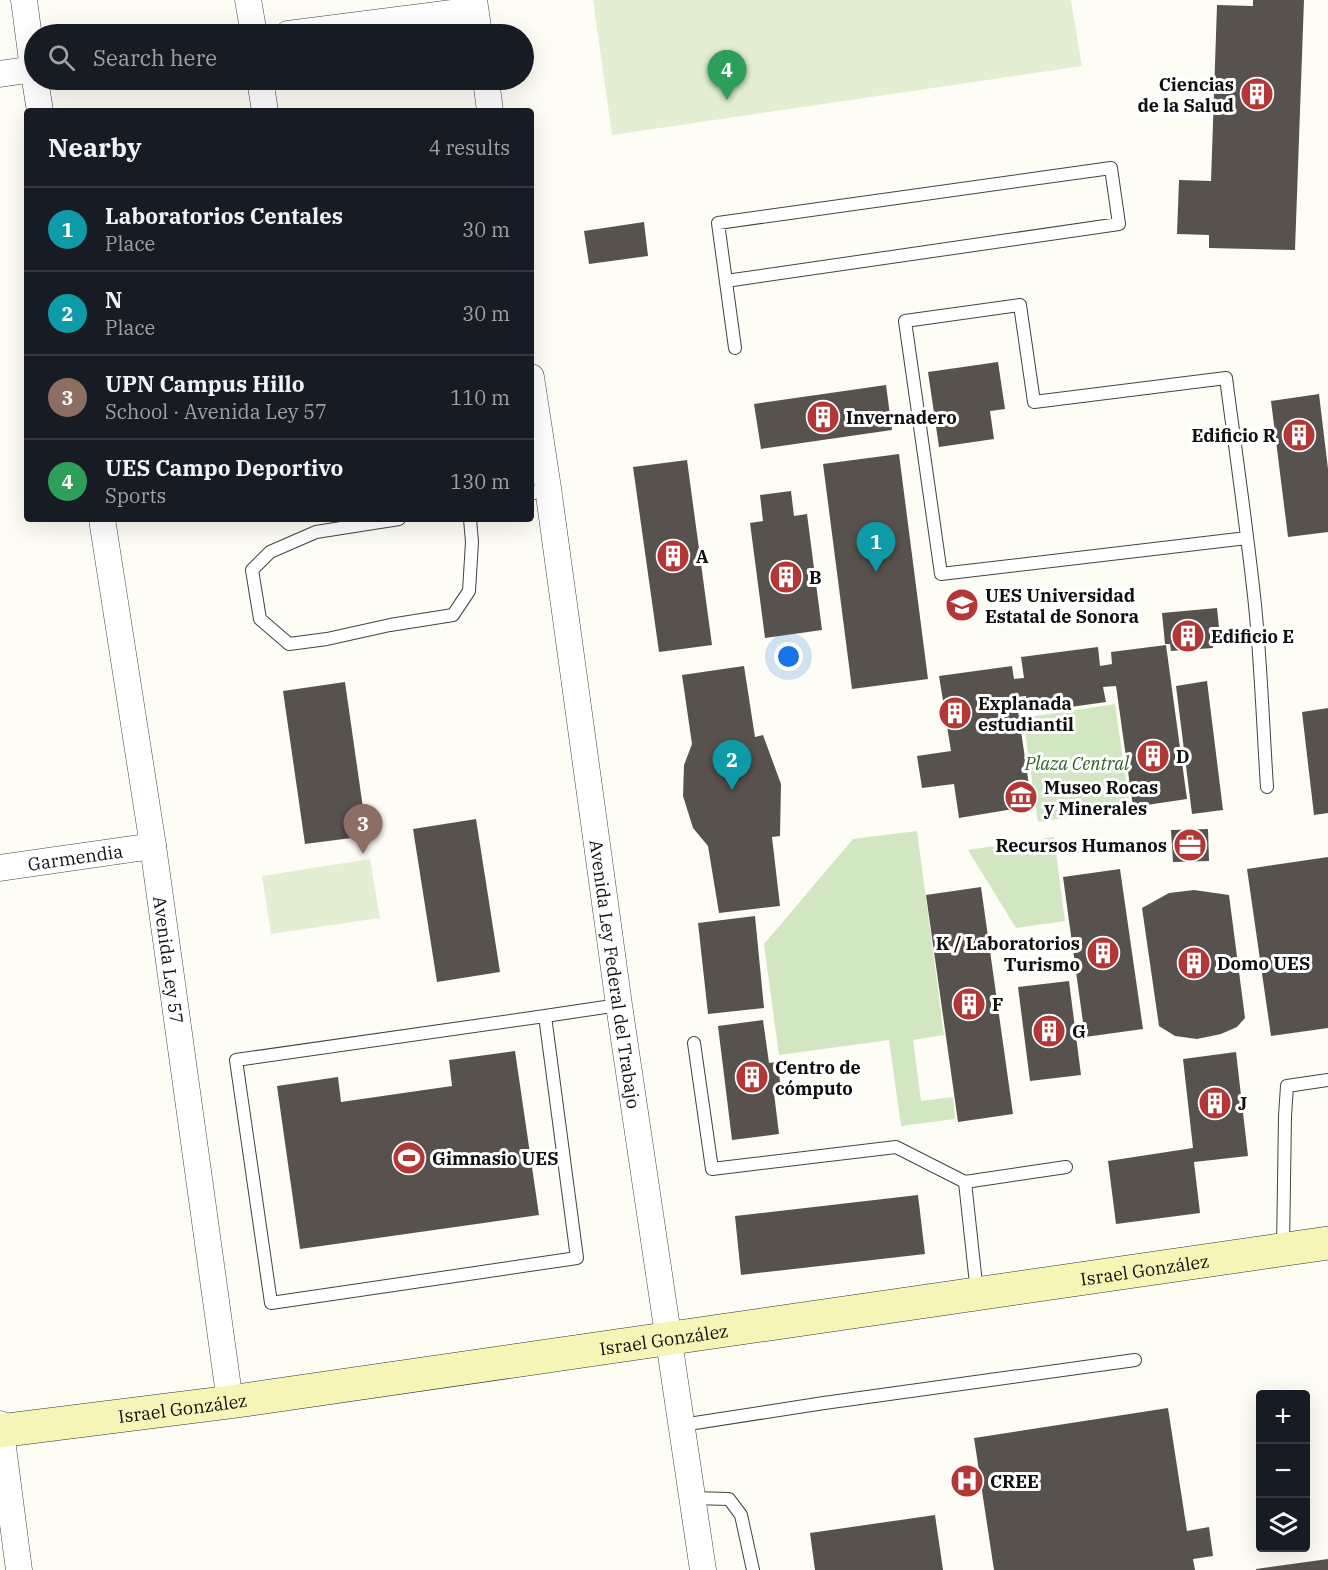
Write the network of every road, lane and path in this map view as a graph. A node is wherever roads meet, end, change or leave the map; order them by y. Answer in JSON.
{"nodes":[{"id":1,"x":24,"y":0,"type":"edge"},
{"id":2,"x":248,"y":0,"type":"edge"},
{"id":3,"x":476,"y":15,"type":"edge"},
{"id":4,"x":27,"y":24,"type":"edge"},
{"id":5,"x":252,"y":24,"type":"edge"},
{"id":6,"x":387,"y":24,"type":"edge"},
{"id":7,"x":0,"y":74,"type":"edge"},
{"id":8,"x":24,"y":74,"type":"edge"},
{"id":9,"x":37,"y":90,"type":"edge"},
{"id":10,"x":262,"y":90,"type":"edge"},
{"id":11,"x":487,"y":90,"type":"edge"},
{"id":12,"x":40,"y":108,"type":"edge"},
{"id":13,"x":265,"y":108,"type":"edge"},
{"id":14,"x":490,"y":108,"type":"edge"},
{"id":15,"x":726,"y":281,"type":"junction"},
{"id":16,"x":735,"y":348,"type":"dead end"},
{"id":17,"x":534,"y":417,"type":"edge"},
{"id":18,"x":540,"y":491,"type":"edge"},
{"id":19,"x":102,"y":522,"type":"edge"},
{"id":20,"x":380,"y":522,"type":"edge"},
{"id":21,"x":470,"y":522,"type":"edge"},
{"id":22,"x":1247,"y":538,"type":"junction"},
{"id":23,"x":1267,"y":787,"type":"dead end"},
{"id":24,"x":153,"y":846,"type":"junction"},
{"id":25,"x":0,"y":868,"type":"edge"},
{"id":26,"x":619,"y":1005,"type":"junction"},
{"id":27,"x":545,"y":1016,"type":"junction"},
{"id":28,"x":694,"y":1043,"type":"dead end"},
{"id":29,"x":1328,"y":1080,"type":"edge"},
{"id":30,"x":1066,"y":1167,"type":"dead end"},
{"id":31,"x":965,"y":1182,"type":"junction"},
{"id":32,"x":1328,"y":1244,"type":"edge"},
{"id":33,"x":1283,"y":1250,"type":"junction"},
{"id":34,"x":977,"y":1294,"type":"junction"},
{"id":35,"x":669,"y":1338,"type":"junction"},
{"id":36,"x":1135,"y":1360,"type":"dead end"},
{"id":37,"x":230,"y":1402,"type":"junction"},
{"id":38,"x":682,"y":1425,"type":"junction"},
{"id":39,"x":0,"y":1429,"type":"edge"},
{"id":40,"x":692,"y":1498,"type":"junction"},
{"id":41,"x":19,"y":1570,"type":"edge"},
{"id":42,"x":702,"y":1570,"type":"edge"},
{"id":43,"x":753,"y":1570,"type":"edge"}],
"edges":[{"from":1,"to":4,"type":"street"},
{"from":2,"to":5,"type":"street"},
{"from":3,"to":6,"type":"street"},
{"from":7,"to":8,"type":"street"},
{"from":9,"to":12,"type":"street"},
{"from":10,"to":13,"type":"street"},
{"from":11,"to":14,"type":"street"},
{"from":15,"to":15,"type":"lane"},
{"from":15,"to":16,"type":"lane"},
{"from":17,"to":18,"type":"street","name":"Avenida Ley Federal del Trabajo"},
{"from":18,"to":26,"type":"street","name":"Avenida Ley Federal del Trabajo"},
{"from":19,"to":24,"type":"street","name":"Avenida Ley 57"},
{"from":20,"to":21,"type":"lane"},
{"from":22,"to":22,"type":"lane"},
{"from":22,"to":23,"type":"lane"},
{"from":24,"to":25,"type":"street","name":"Garmendia"},
{"from":24,"to":37,"type":"street","name":"Avenida Ley 57"},
{"from":26,"to":27,"type":"lane"},
{"from":26,"to":35,"type":"street","name":"Avenida Ley Federal del Trabajo"},
{"from":27,"to":27,"type":"lane"},
{"from":28,"to":31,"type":"lane"},
{"from":29,"to":33,"type":"lane"},
{"from":30,"to":31,"type":"lane"},
{"from":31,"to":34,"type":"lane"},
{"from":32,"to":33,"type":"street","name":"Israel González"},
{"from":33,"to":34,"type":"street","name":"Israel González"},
{"from":34,"to":35,"type":"street","name":"Israel González"},
{"from":35,"to":37,"type":"street","name":"Israel González"},
{"from":35,"to":38,"type":"street","name":"Avenida Ley Federal del Trabajo"},
{"from":36,"to":38,"type":"lane"},
{"from":37,"to":39,"type":"street","name":"Israel González"},
{"from":38,"to":40,"type":"street","name":"Avenida Ley Federal del Trabajo"},
{"from":39,"to":41,"type":"street"},
{"from":40,"to":42,"type":"street","name":"Avenida Ley Federal del Trabajo"},
{"from":40,"to":43,"type":"lane"}]}
